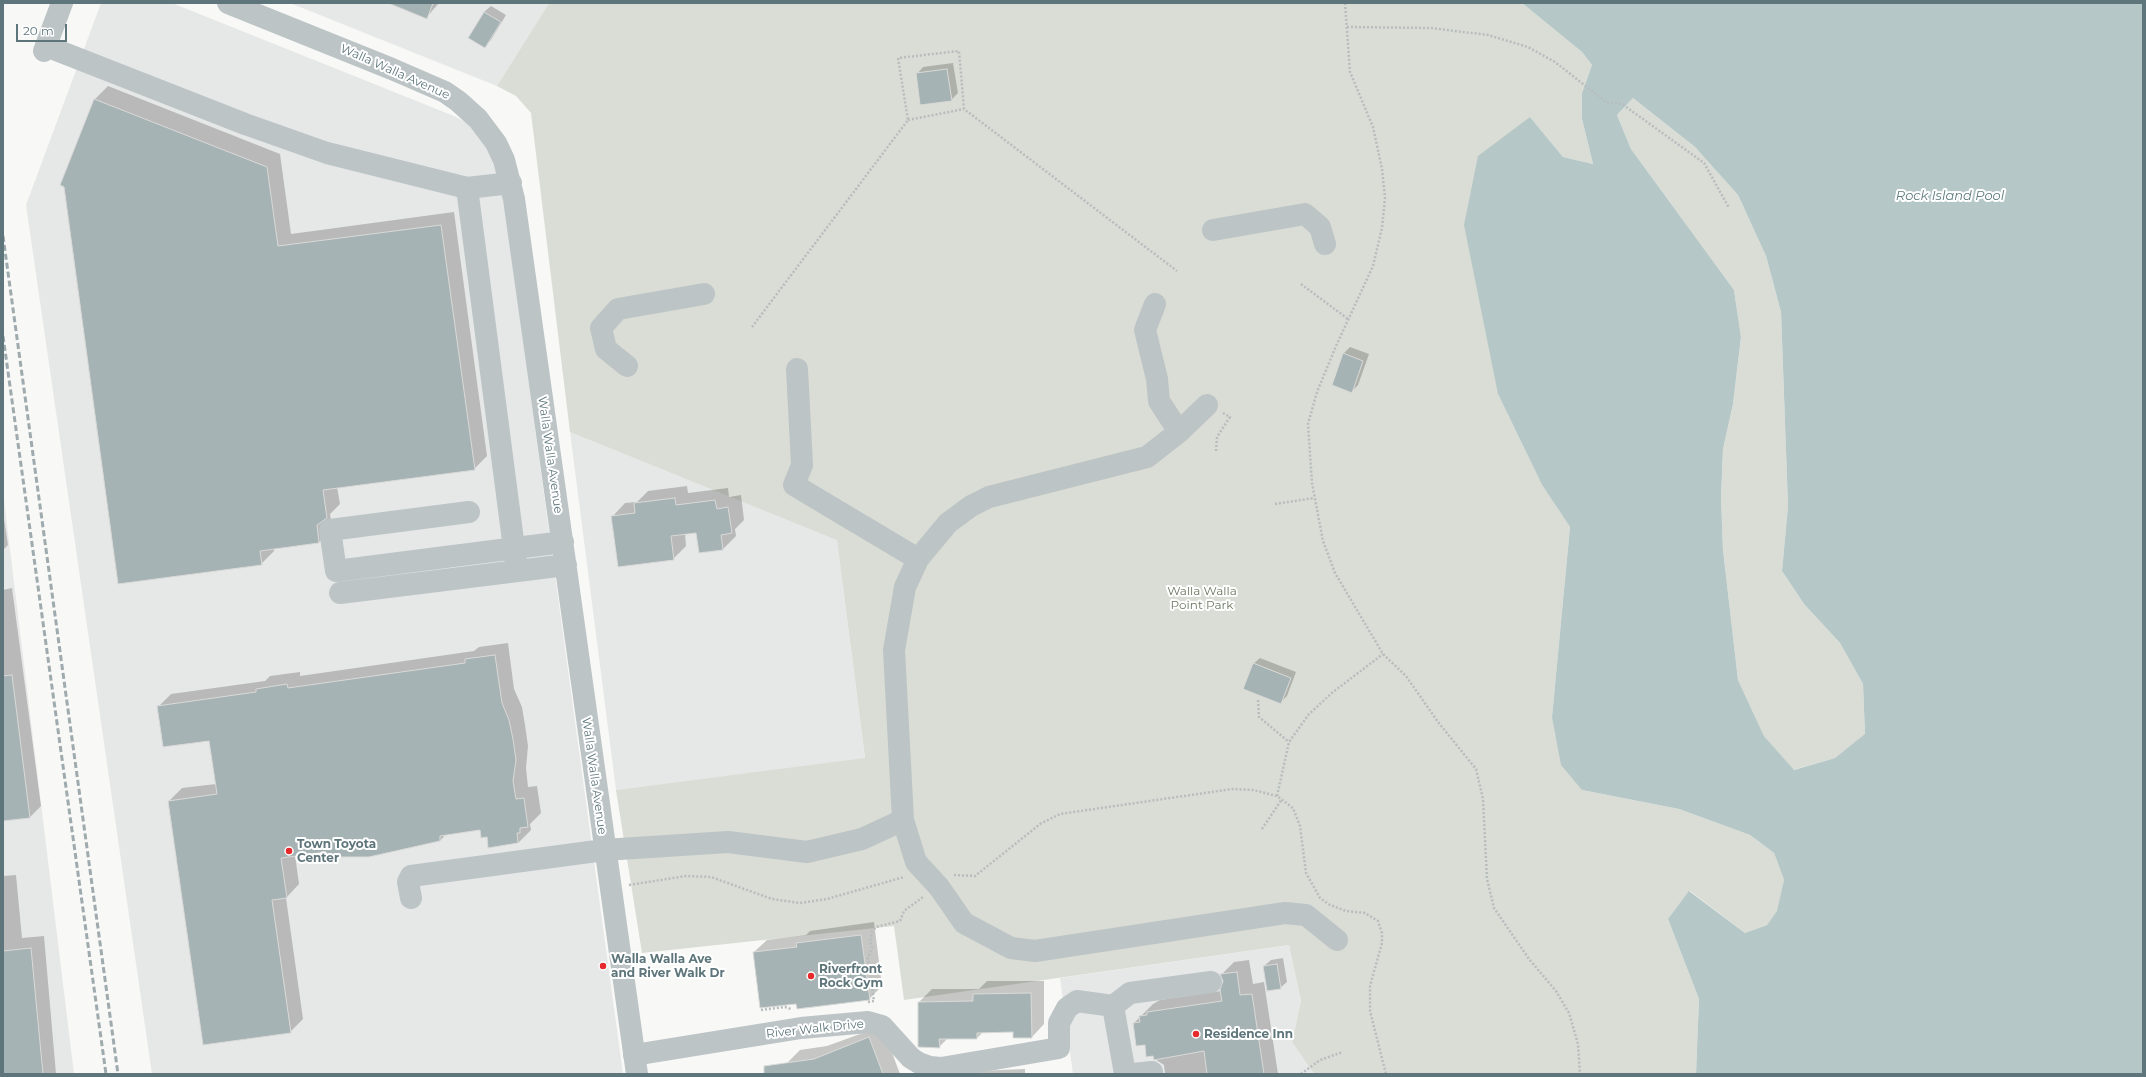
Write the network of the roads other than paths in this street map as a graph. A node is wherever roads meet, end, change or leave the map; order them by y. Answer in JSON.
{"nodes":[{"id":1,"x":62,"y":3,"type":"edge"},
{"id":2,"x":228,"y":3,"type":"edge"},
{"id":3,"x":511,"y":183,"type":"junction"},
{"id":4,"x":467,"y":188,"type":"junction"},
{"id":5,"x":1213,"y":230,"type":"dead end"},
{"id":6,"x":1325,"y":244,"type":"dead end"},
{"id":7,"x":704,"y":294,"type":"dead end"},
{"id":8,"x":1155,"y":304,"type":"dead end"},
{"id":9,"x":627,"y":366,"type":"dead end"},
{"id":10,"x":798,"y":369,"type":"dead end"},
{"id":11,"x":1207,"y":405,"type":"road end"},
{"id":12,"x":1179,"y":432,"type":"junction"},
{"id":13,"x":469,"y":512,"type":"dead end"},
{"id":14,"x":563,"y":542,"type":"junction"},
{"id":15,"x":514,"y":548,"type":"junction"},
{"id":16,"x":918,"y":559,"type":"junction"},
{"id":17,"x":566,"y":565,"type":"junction"},
{"id":18,"x":517,"y":571,"type":"junction"},
{"id":19,"x":340,"y":594,"type":"dead end"},
{"id":20,"x":903,"y":820,"type":"junction"},
{"id":21,"x":604,"y":850,"type":"junction"},
{"id":22,"x":411,"y":898,"type":"dead end"},
{"id":23,"x":1337,"y":940,"type":"dead end"},
{"id":24,"x":1211,"y":982,"type":"dead end"},
{"id":25,"x":1113,"y":1006,"type":"junction"},
{"id":26,"x":635,"y":1064,"type":"edge"},
{"id":27,"x":1125,"y":1074,"type":"edge"},
{"id":28,"x":1133,"y":1074,"type":"edge"},
{"id":29,"x":1152,"y":1074,"type":"edge"}],
"edges":[{"from":1,"to":4,"type":"street"},
{"from":2,"to":3,"type":"street","name":"Walla Walla Avenue"},
{"from":3,"to":4,"type":"street"},
{"from":3,"to":14,"type":"street","name":"Walla Walla Avenue"},
{"from":4,"to":15,"type":"street"},
{"from":5,"to":6,"type":"street"},
{"from":7,"to":9,"type":"street"},
{"from":8,"to":12,"type":"street"},
{"from":10,"to":16,"type":"street"},
{"from":11,"to":12,"type":"street"},
{"from":12,"to":16,"type":"street"},
{"from":13,"to":15,"type":"street"},
{"from":14,"to":15,"type":"street"},
{"from":14,"to":17,"type":"street","name":"Walla Walla Avenue"},
{"from":15,"to":18,"type":"street"},
{"from":16,"to":20,"type":"street"},
{"from":17,"to":18,"type":"street"},
{"from":17,"to":21,"type":"street","name":"Walla Walla Avenue"},
{"from":18,"to":19,"type":"street"},
{"from":20,"to":21,"type":"street"},
{"from":20,"to":23,"type":"street"},
{"from":21,"to":22,"type":"street"},
{"from":21,"to":26,"type":"street","name":"Walla Walla Avenue"},
{"from":24,"to":25,"type":"street"},
{"from":25,"to":26,"type":"street","name":"River Walk Drive"},
{"from":25,"to":27,"type":"street"},
{"from":28,"to":29,"type":"street"}]}
